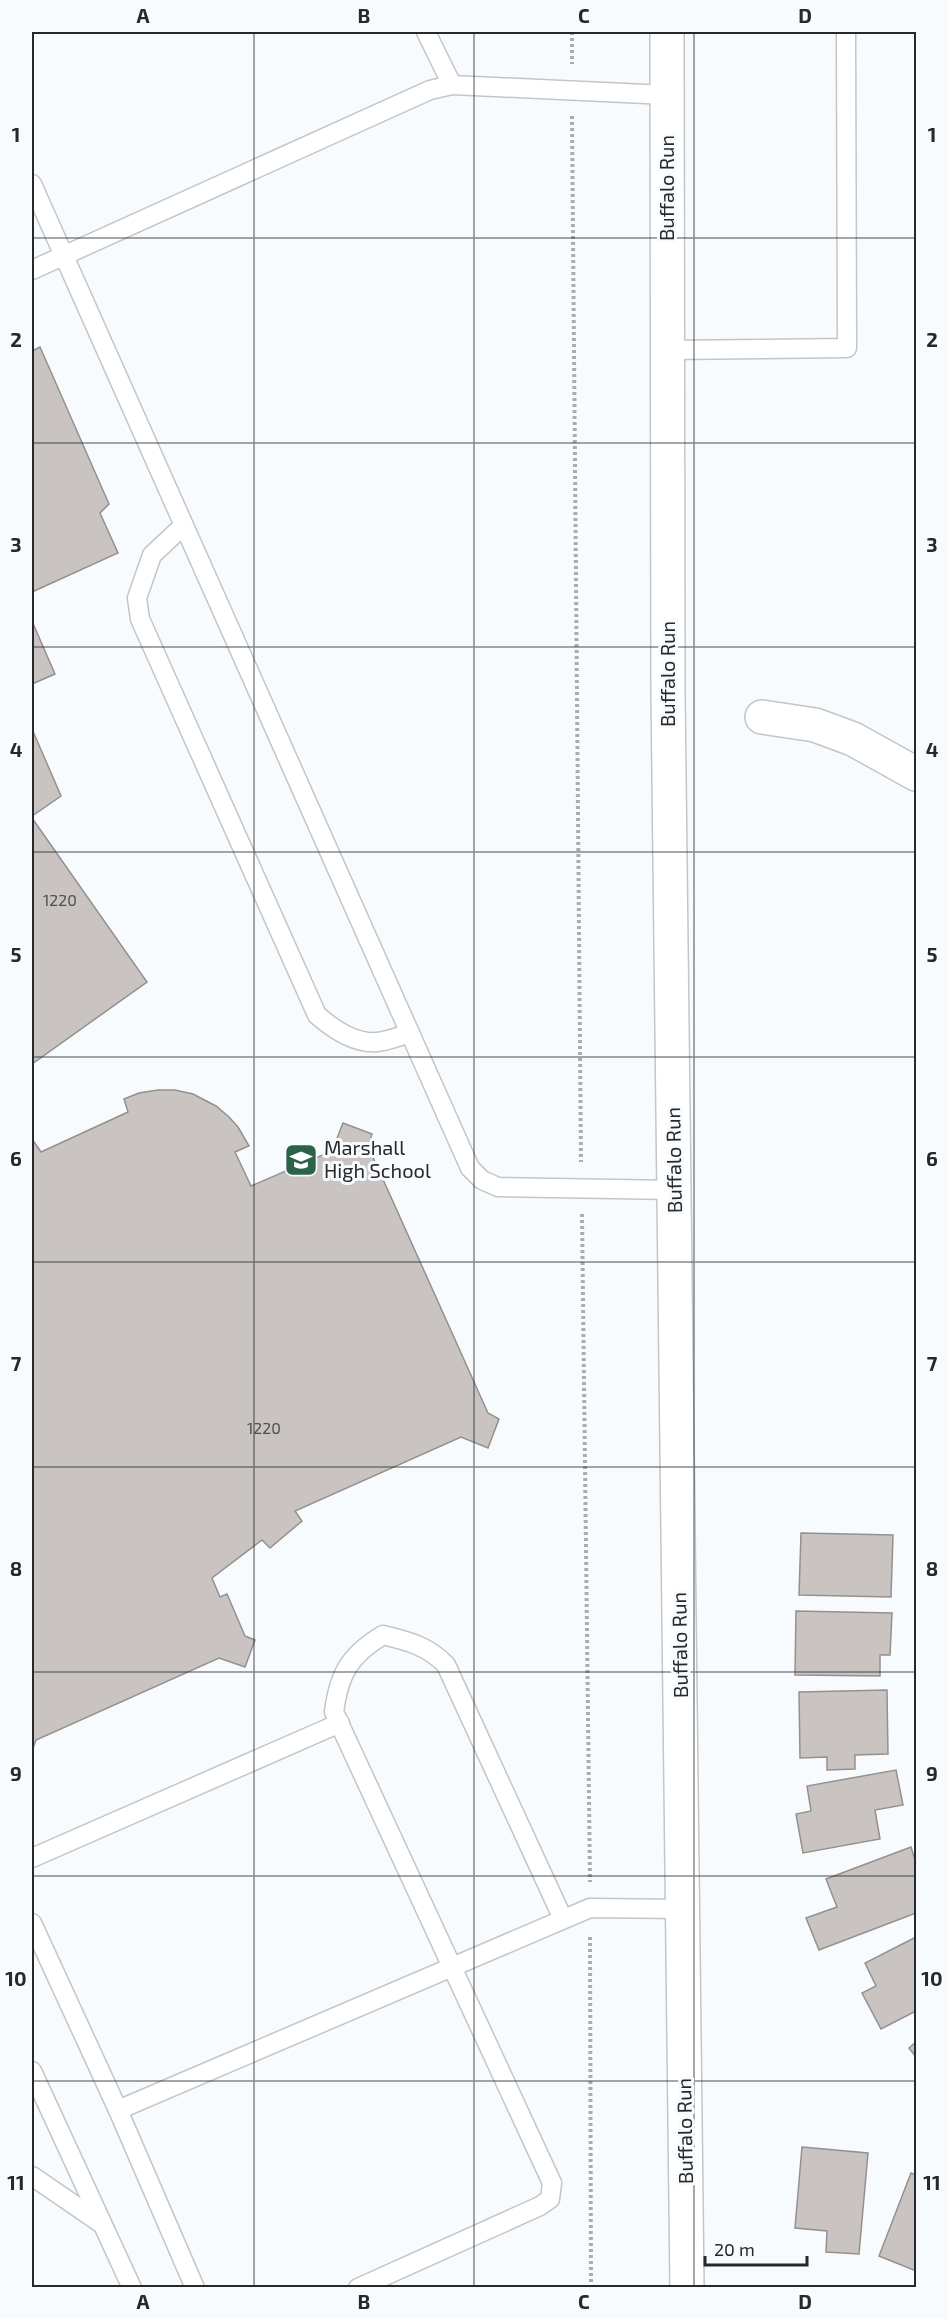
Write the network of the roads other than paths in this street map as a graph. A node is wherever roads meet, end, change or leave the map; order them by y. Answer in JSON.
{"nodes":[{"id":1,"x":426,"y":32,"type":"edge"},
{"id":2,"x":667,"y":32,"type":"edge"},
{"id":3,"x":846,"y":32,"type":"edge"},
{"id":4,"x":452,"y":85,"type":"junction"},
{"id":5,"x":667,"y":95,"type":"junction"},
{"id":6,"x":32,"y":184,"type":"edge"},
{"id":7,"x":63,"y":256,"type":"junction"},
{"id":8,"x":32,"y":270,"type":"edge"},
{"id":9,"x":667,"y":350,"type":"junction"},
{"id":10,"x":183,"y":526,"type":"junction"},
{"id":11,"x":762,"y":717,"type":"dead end"},
{"id":12,"x":916,"y":774,"type":"edge"},
{"id":13,"x":410,"y":1033,"type":"junction"},
{"id":14,"x":674,"y":1190,"type":"junction"},
{"id":15,"x":340,"y":1723,"type":"junction"},
{"id":16,"x":32,"y":1858,"type":"edge"},
{"id":17,"x":683,"y":1909,"type":"junction"},
{"id":18,"x":563,"y":1919,"type":"junction"},
{"id":19,"x":32,"y":1923,"type":"edge"},
{"id":20,"x":452,"y":1966,"type":"junction"},
{"id":21,"x":32,"y":2071,"type":"edge"},
{"id":22,"x":118,"y":2110,"type":"junction"},
{"id":23,"x":32,"y":2176,"type":"edge"},
{"id":24,"x":103,"y":2225,"type":"junction"},
{"id":25,"x":132,"y":2288,"type":"edge"},
{"id":26,"x":195,"y":2288,"type":"edge"},
{"id":27,"x":358,"y":2288,"type":"edge"},
{"id":28,"x":687,"y":2288,"type":"edge"}],
"edges":[{"from":1,"to":4,"type":"lane"},
{"from":2,"to":5,"type":"street","name":"Buffalo Run"},
{"from":3,"to":9,"type":"lane"},
{"from":4,"to":5,"type":"lane"},
{"from":4,"to":7,"type":"lane"},
{"from":5,"to":9,"type":"street","name":"Buffalo Run"},
{"from":6,"to":7,"type":"lane"},
{"from":7,"to":8,"type":"lane"},
{"from":7,"to":10,"type":"lane"},
{"from":9,"to":14,"type":"street","name":"Buffalo Run"},
{"from":10,"to":13,"type":"lane"},
{"from":10,"to":13,"type":"lane"},
{"from":11,"to":12,"type":"street"},
{"from":13,"to":14,"type":"lane"},
{"from":14,"to":17,"type":"street","name":"Buffalo Run"},
{"from":15,"to":16,"type":"lane"},
{"from":15,"to":18,"type":"lane"},
{"from":15,"to":20,"type":"lane"},
{"from":17,"to":18,"type":"lane"},
{"from":17,"to":28,"type":"street","name":"Buffalo Run"},
{"from":18,"to":20,"type":"lane"},
{"from":19,"to":22,"type":"lane"},
{"from":20,"to":22,"type":"lane"},
{"from":20,"to":27,"type":"lane"},
{"from":21,"to":24,"type":"lane"},
{"from":22,"to":26,"type":"lane"},
{"from":23,"to":24,"type":"lane"},
{"from":24,"to":25,"type":"lane"}]}
